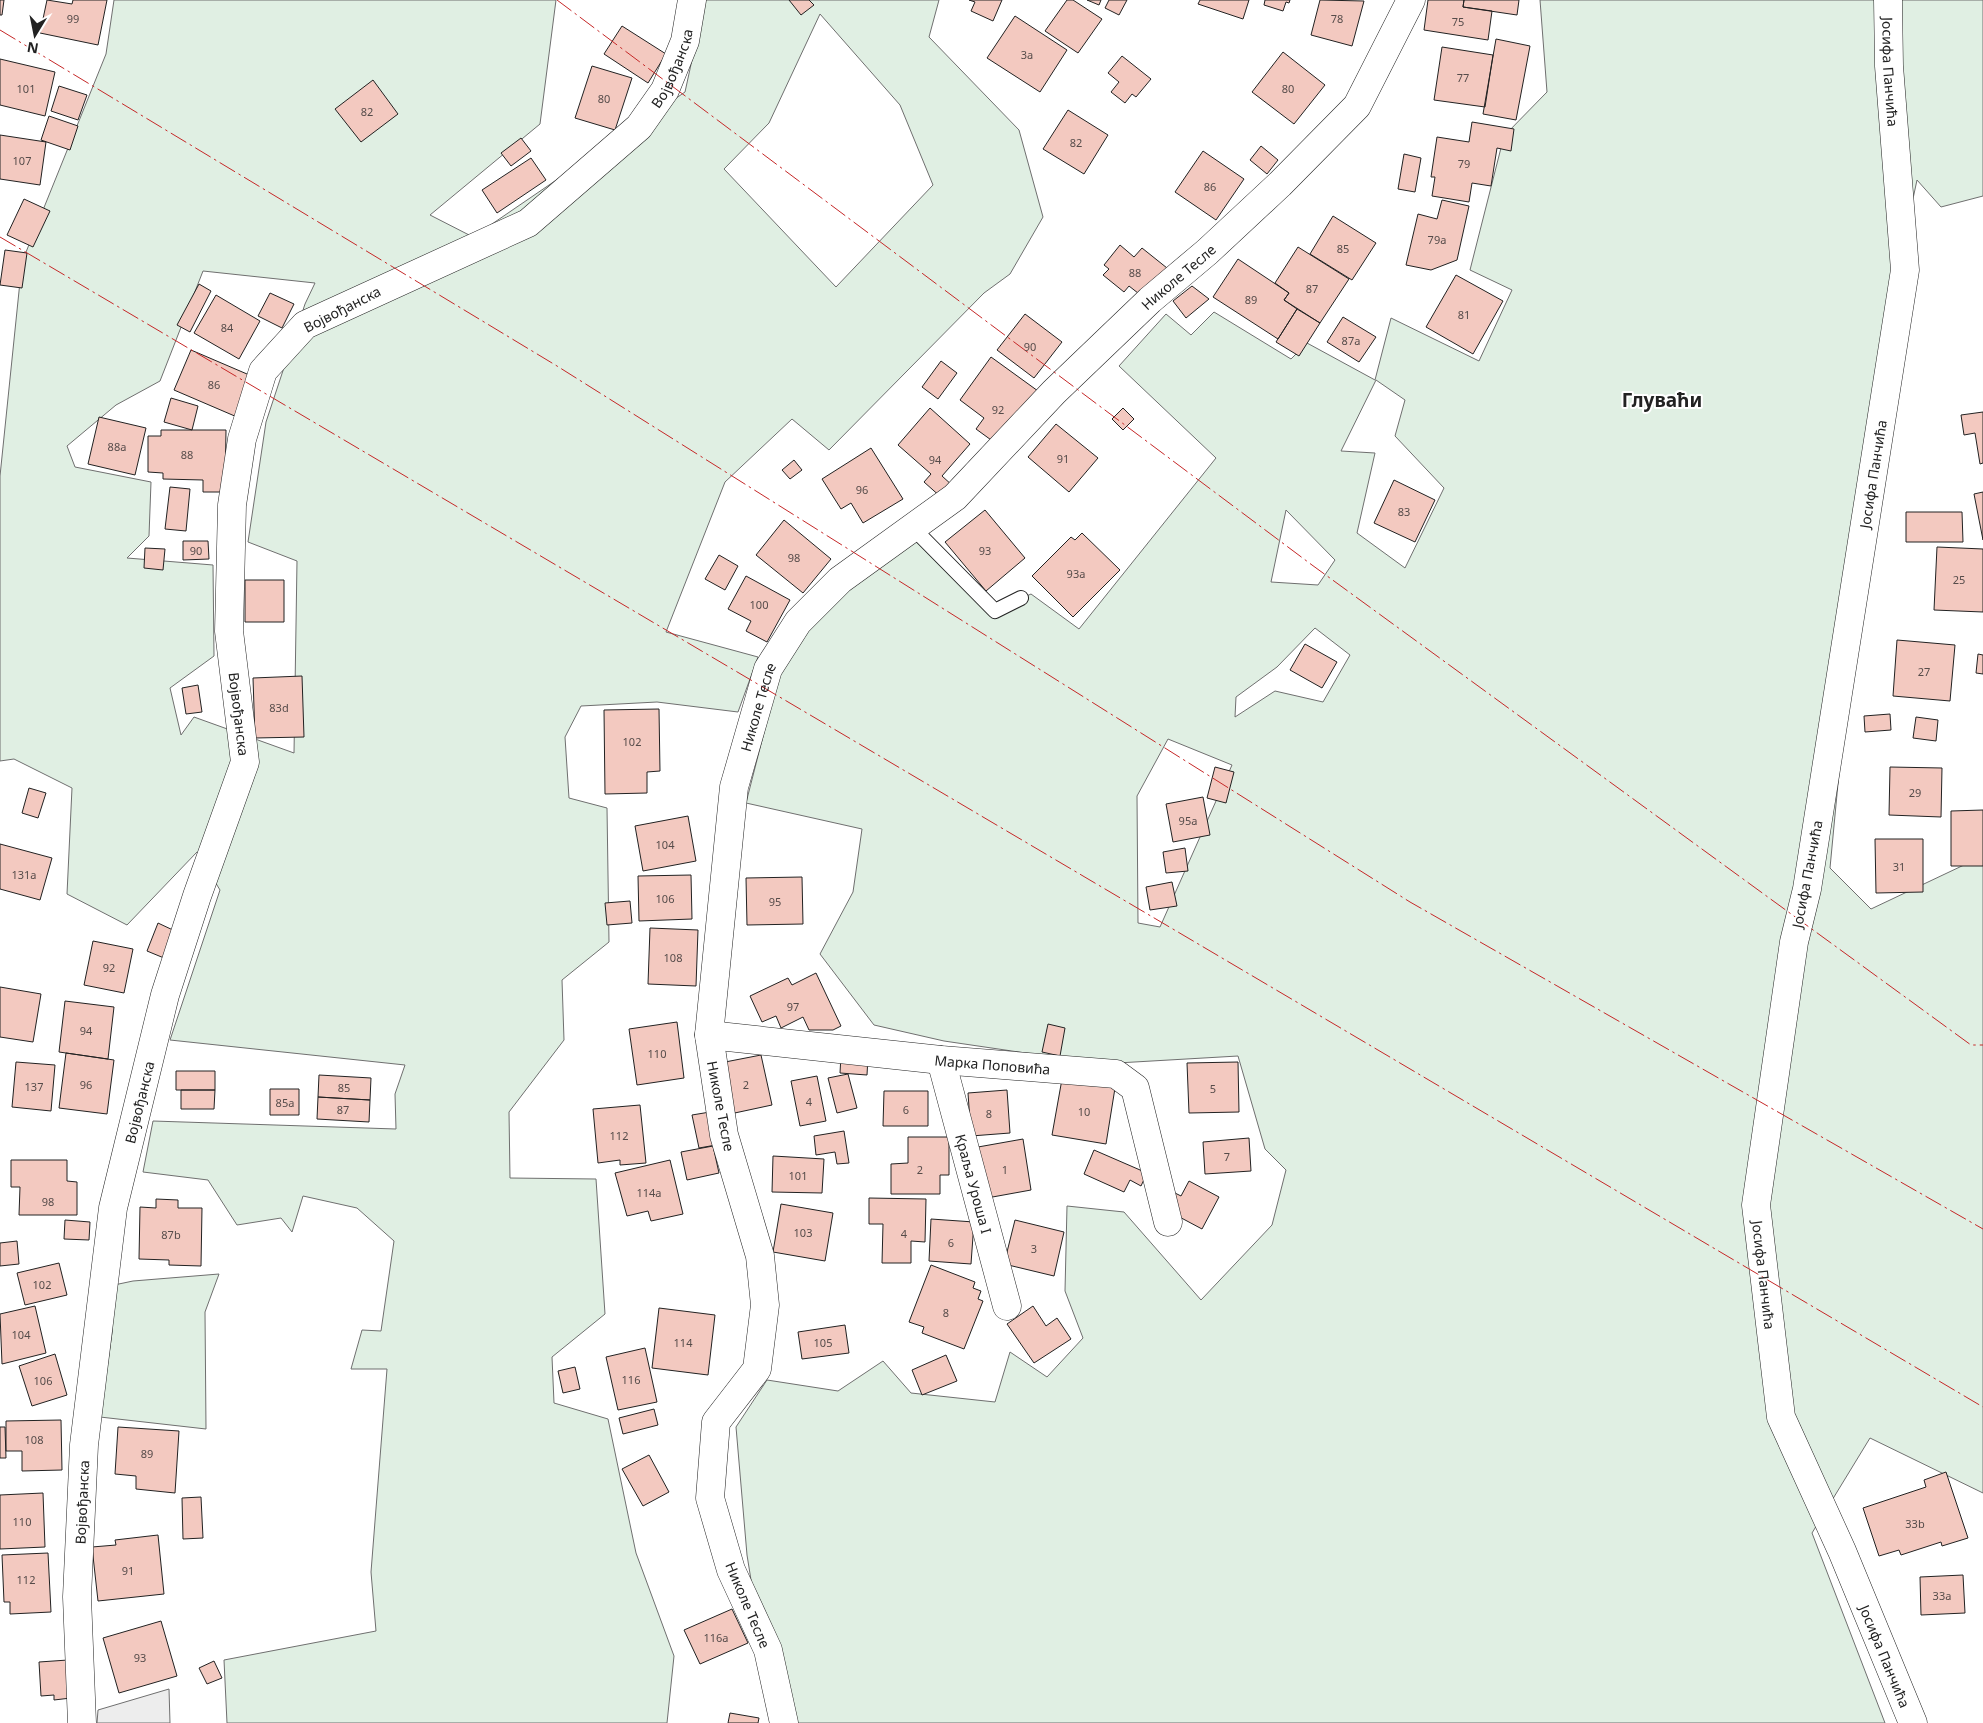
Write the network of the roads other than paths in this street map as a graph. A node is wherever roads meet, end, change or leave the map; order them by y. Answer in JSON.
{"nodes":[{"id":1,"x":692,"y":0,"type":"edge"},
{"id":2,"x":1411,"y":0,"type":"edge"},
{"id":3,"x":1888,"y":0,"type":"edge"},
{"id":4,"x":913,"y":528,"type":"junction"},
{"id":5,"x":1021,"y":598,"type":"dead end"},
{"id":6,"x":709,"y":1035,"type":"junction"},
{"id":7,"x":941,"y":1060,"type":"junction"},
{"id":8,"x":1168,"y":1222,"type":"dead end"},
{"id":9,"x":1007,"y":1306,"type":"dead end"},
{"id":10,"x":82,"y":1723,"type":"edge"},
{"id":11,"x":784,"y":1723,"type":"edge"},
{"id":12,"x":1912,"y":1723,"type":"edge"}],
"edges":[{"from":1,"to":10,"type":"street","name":"Војвођанска"},
{"from":2,"to":4,"type":"street","name":"Николе Тесле"},
{"from":3,"to":12,"type":"street","name":"Јосифа Панчића"},
{"from":4,"to":5,"type":"lane"},
{"from":4,"to":6,"type":"street","name":"Николе Тесле"},
{"from":6,"to":7,"type":"street","name":"Марка Поповића"},
{"from":6,"to":11,"type":"street","name":"Николе Тесле"},
{"from":7,"to":8,"type":"street","name":"Марка Поповића"},
{"from":7,"to":9,"type":"street","name":"Краља Уроша I"}]}
